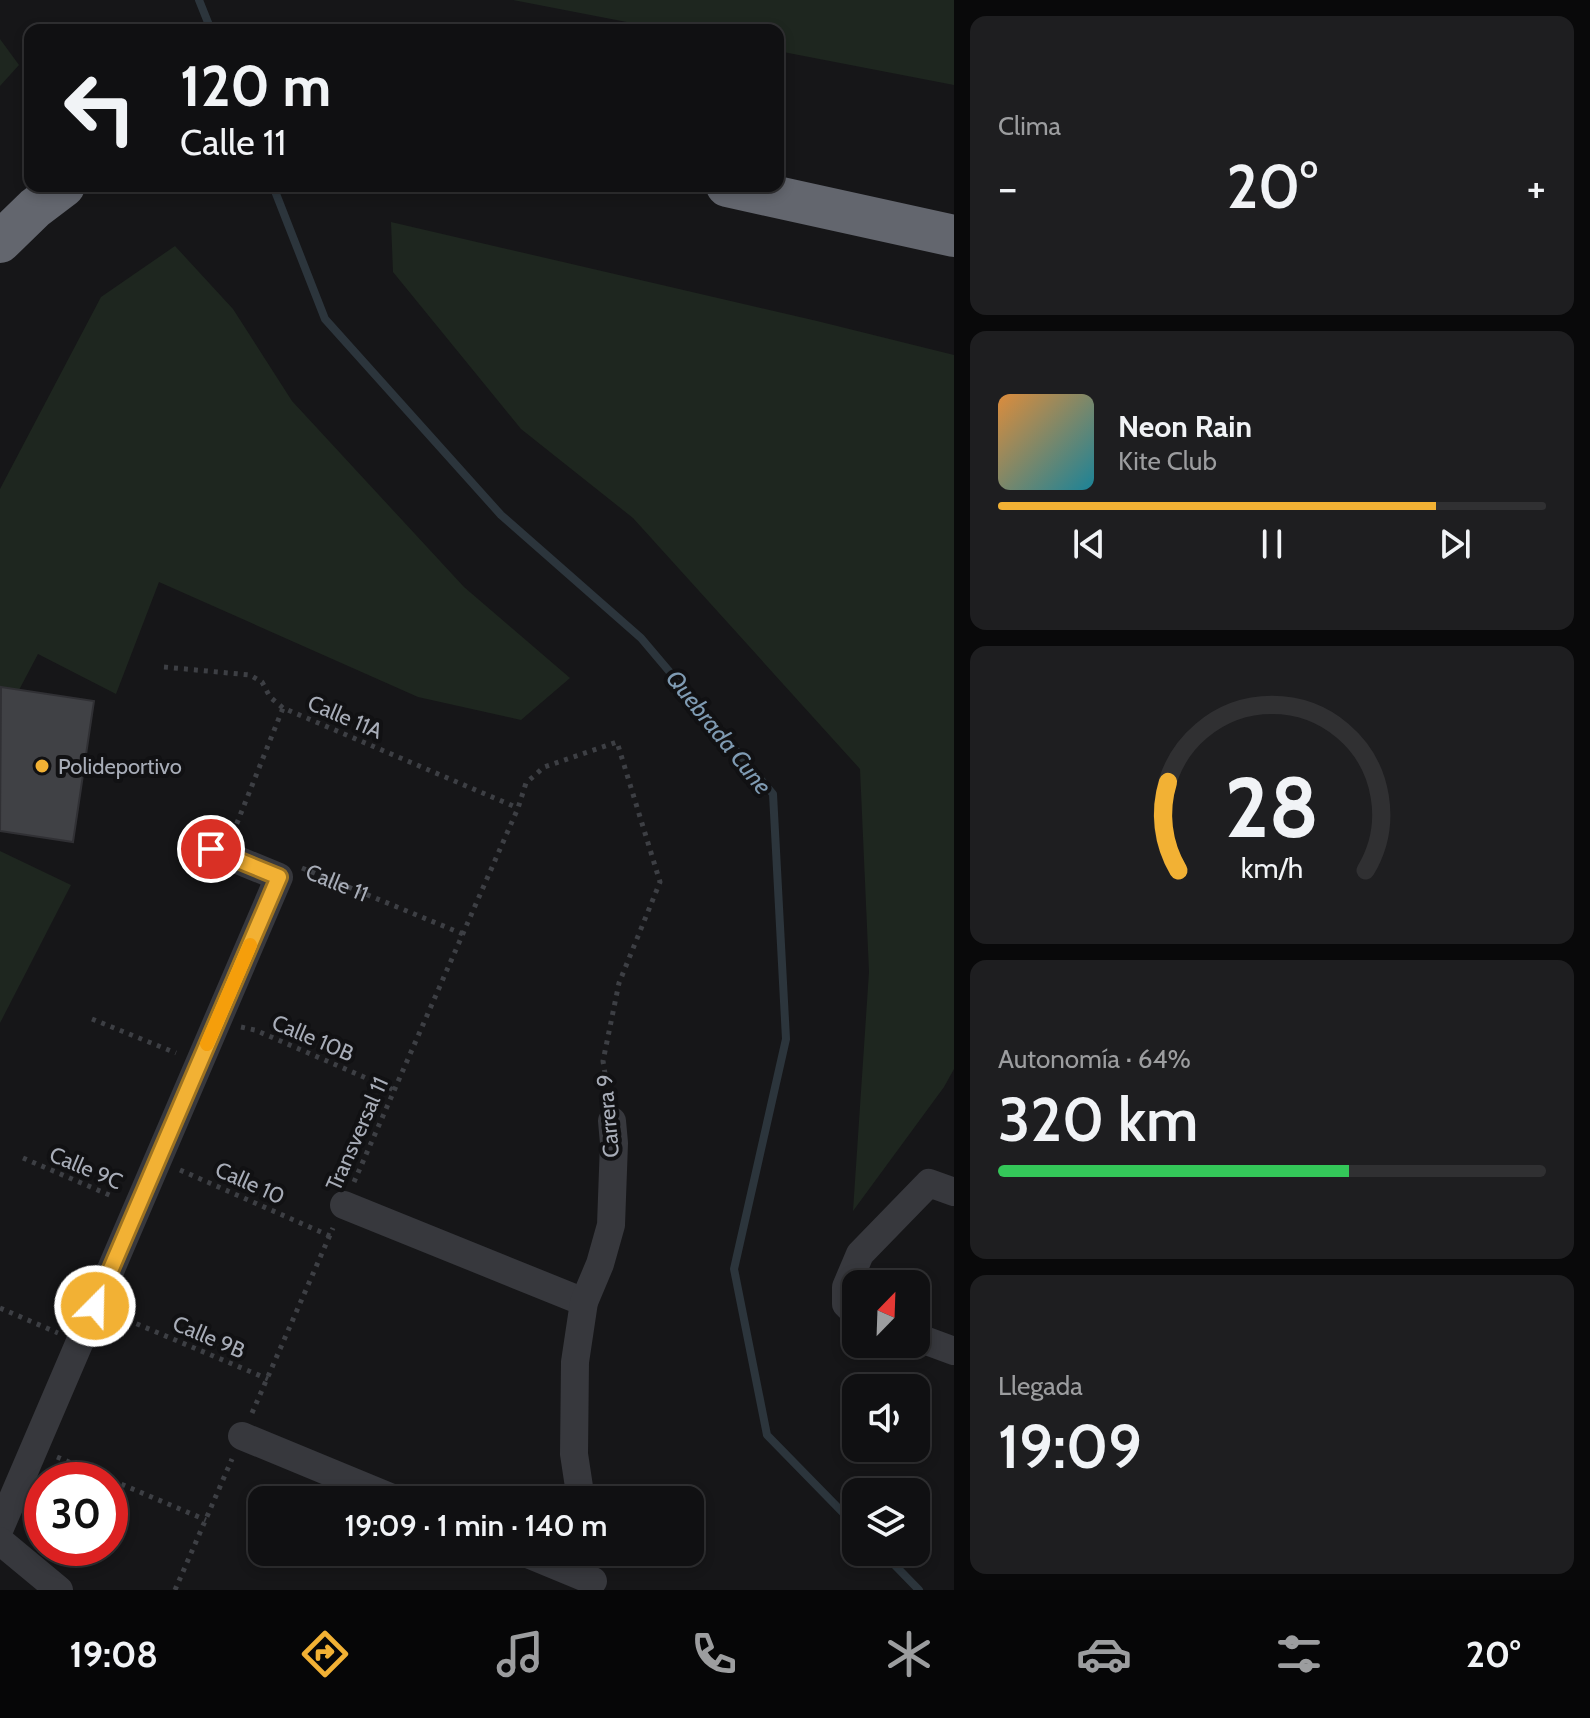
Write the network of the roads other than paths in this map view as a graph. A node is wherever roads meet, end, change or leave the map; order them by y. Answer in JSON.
{"nodes":[{"id":1,"x":784,"y":169,"type":"edge"},
{"id":2,"x":754,"y":192,"type":"edge"},
{"id":3,"x":27,"y":193,"type":"edge"},
{"id":4,"x":954,"y":209,"type":"edge"},
{"id":5,"x":954,"y":236,"type":"edge"},
{"id":6,"x":0,"y":242,"type":"edge"},
{"id":7,"x":218,"y":852,"type":"road end"},
{"id":8,"x":612,"y":1121,"type":"road end"},
{"id":9,"x":942,"y":1188,"type":"edge"},
{"id":10,"x":344,"y":1205,"type":"road end"},
{"id":11,"x":853,"y":1270,"type":"edge"},
{"id":12,"x":584,"y":1302,"type":"junction"},
{"id":13,"x":930,"y":1342,"type":"edge"},
{"id":14,"x":954,"y":1351,"type":"edge"},
{"id":15,"x":242,"y":1436,"type":"road end"},
{"id":16,"x":363,"y":1486,"type":"edge"},
{"id":17,"x":579,"y":1486,"type":"edge"},
{"id":18,"x":0,"y":1528,"type":"edge"},
{"id":19,"x":0,"y":1541,"type":"edge"},
{"id":20,"x":554,"y":1566,"type":"edge"},
{"id":21,"x":595,"y":1585,"type":"edge"},
{"id":22,"x":59,"y":1590,"type":"edge"}],
"edges":[{"from":1,"to":4,"type":"highway"},
{"from":2,"to":5,"type":"highway"},
{"from":3,"to":6,"type":"highway"},
{"from":7,"to":18,"type":"street","name":"Calle 11"},
{"from":8,"to":12,"type":"street","name":"Carrera 9"},
{"from":9,"to":11,"type":"street"},
{"from":10,"to":12,"type":"street"},
{"from":12,"to":17,"type":"street","name":"Carrera 9"},
{"from":13,"to":14,"type":"street"},
{"from":15,"to":16,"type":"street"},
{"from":19,"to":22,"type":"street"},
{"from":20,"to":21,"type":"street"}]}
